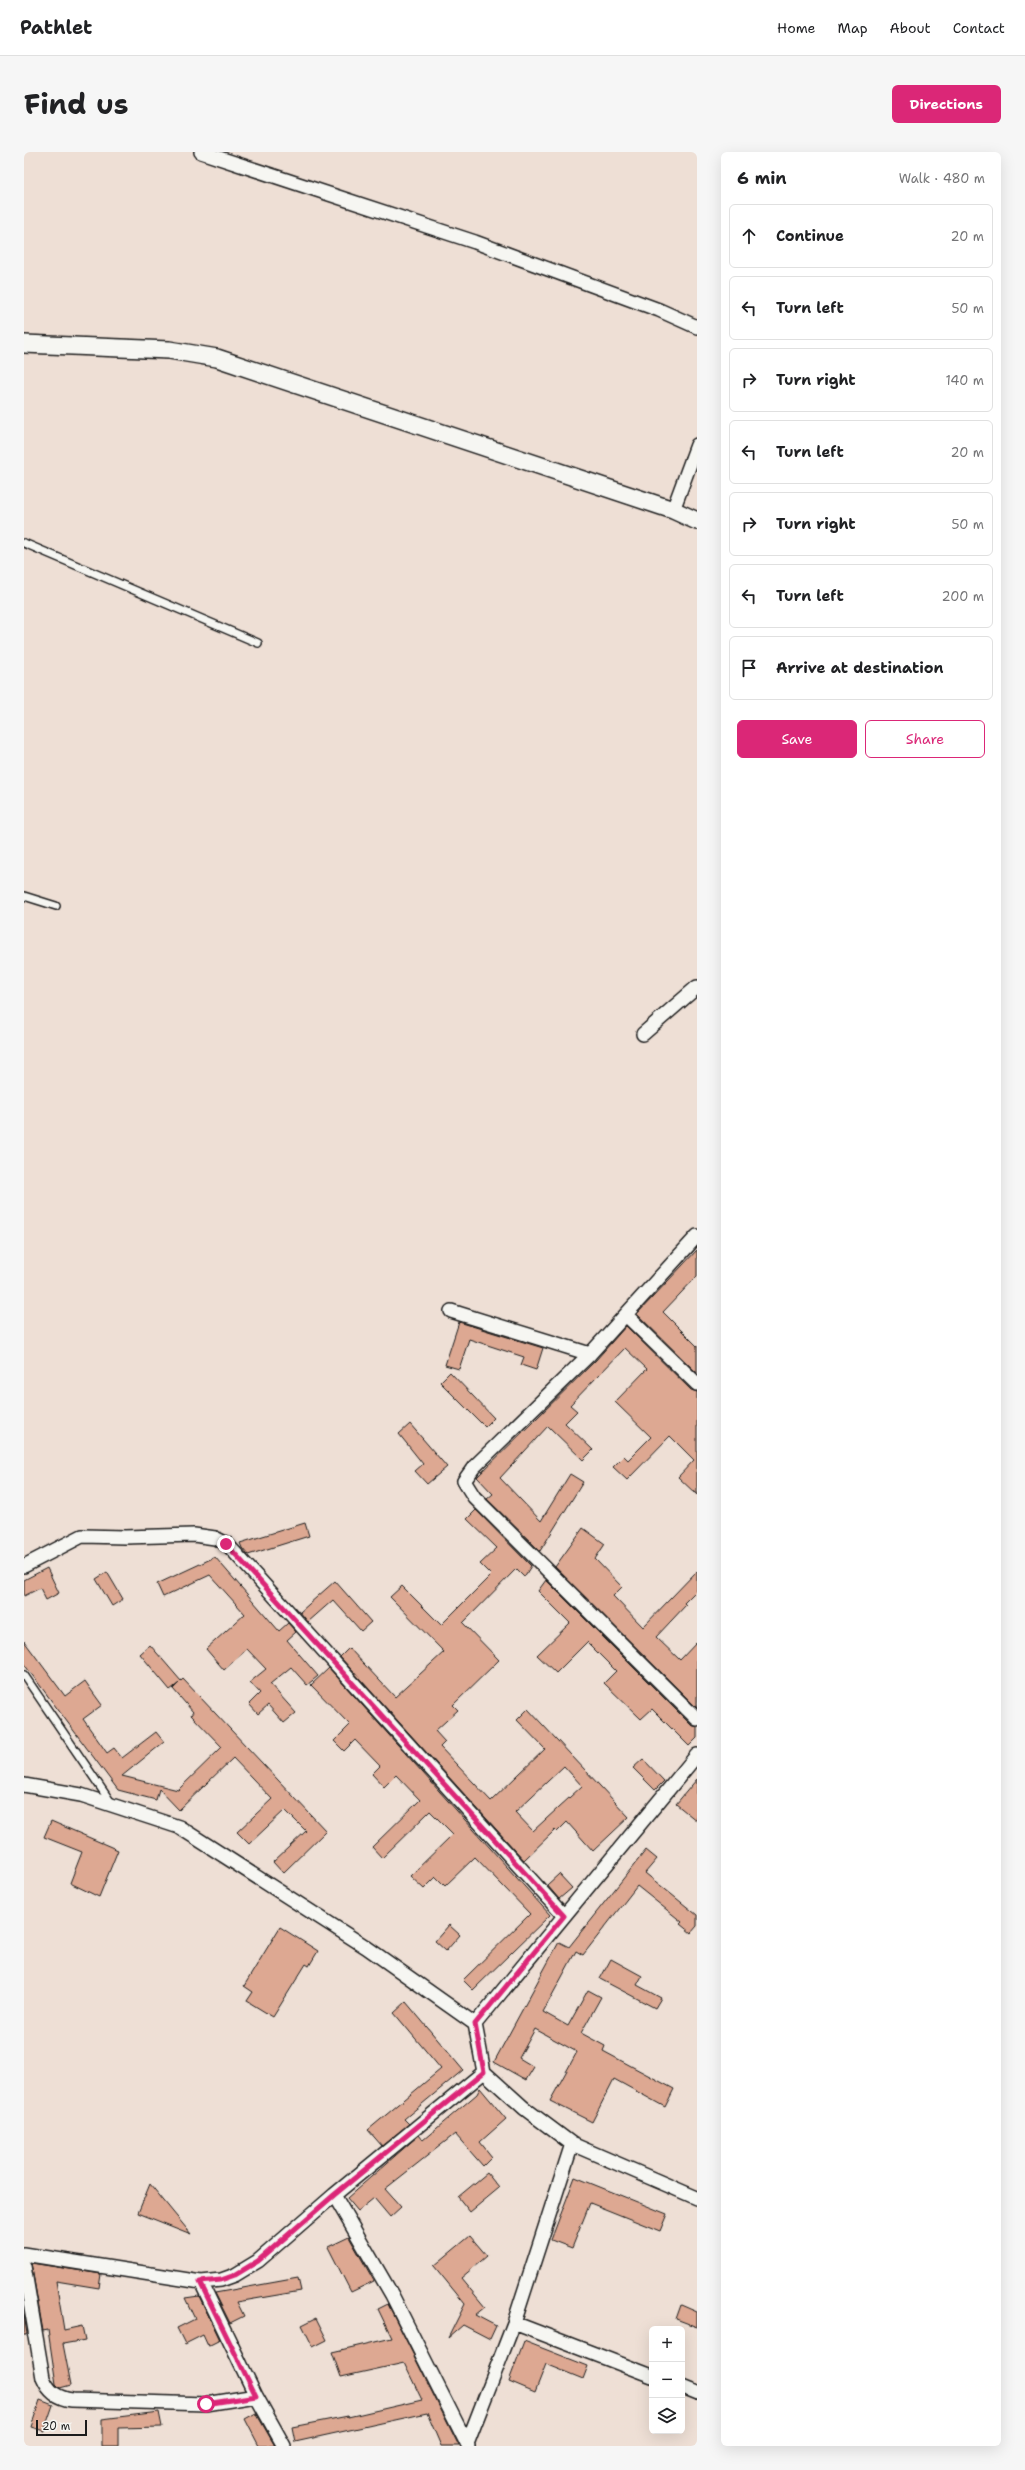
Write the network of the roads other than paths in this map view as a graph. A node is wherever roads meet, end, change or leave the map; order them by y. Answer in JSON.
{"nodes":[{"id":1,"x":201,"y":152,"type":"edge"},
{"id":2,"x":697,"y":327,"type":"edge"},
{"id":3,"x":24,"y":344,"type":"edge"},
{"id":4,"x":697,"y":445,"type":"edge"},
{"id":5,"x":673,"y":510,"type":"junction"},
{"id":6,"x":697,"y":521,"type":"edge"},
{"id":7,"x":24,"y":543,"type":"edge"},
{"id":8,"x":258,"y":643,"type":"dead end"},
{"id":9,"x":24,"y":896,"type":"edge"},
{"id":10,"x":56,"y":906,"type":"dead end"},
{"id":11,"x":697,"y":987,"type":"edge"},
{"id":12,"x":643,"y":1034,"type":"dead end"},
{"id":13,"x":697,"y":1236,"type":"edge"},
{"id":14,"x":451,"y":1311,"type":"dead end"},
{"id":15,"x":626,"y":1315,"type":"junction"},
{"id":16,"x":590,"y":1354,"type":"junction"},
{"id":17,"x":697,"y":1384,"type":"edge"},
{"id":18,"x":24,"y":1566,"type":"edge"},
{"id":19,"x":24,"y":1675,"type":"edge"},
{"id":20,"x":697,"y":1719,"type":"edge"},
{"id":21,"x":697,"y":1755,"type":"edge"},
{"id":22,"x":24,"y":1785,"type":"edge"},
{"id":23,"x":113,"y":1806,"type":"junction"},
{"id":24,"x":564,"y":1916,"type":"junction"},
{"id":25,"x":475,"y":2024,"type":"junction"},
{"id":26,"x":484,"y":2072,"type":"junction"},
{"id":27,"x":572,"y":2144,"type":"junction"},
{"id":28,"x":334,"y":2195,"type":"junction"},
{"id":29,"x":697,"y":2198,"type":"edge"},
{"id":30,"x":24,"y":2254,"type":"edge"},
{"id":31,"x":24,"y":2266,"type":"edge"},
{"id":32,"x":200,"y":2282,"type":"junction"},
{"id":33,"x":514,"y":2323,"type":"junction"},
{"id":34,"x":649,"y":2375,"type":"edge"},
{"id":35,"x":685,"y":2388,"type":"edge"},
{"id":36,"x":697,"y":2393,"type":"edge"},
{"id":37,"x":256,"y":2396,"type":"junction"},
{"id":38,"x":467,"y":2445,"type":"edge"},
{"id":39,"x":284,"y":2446,"type":"edge"}],
"edges":[{"from":1,"to":2,"type":"street"},
{"from":3,"to":5,"type":"street"},
{"from":4,"to":5,"type":"street"},
{"from":5,"to":6,"type":"street"},
{"from":7,"to":8,"type":"lane"},
{"from":9,"to":10,"type":"lane"},
{"from":11,"to":12,"type":"street"},
{"from":13,"to":15,"type":"street"},
{"from":14,"to":16,"type":"street"},
{"from":15,"to":16,"type":"street"},
{"from":15,"to":17,"type":"street"},
{"from":16,"to":20,"type":"street"},
{"from":18,"to":24,"type":"street"},
{"from":19,"to":23,"type":"lane"},
{"from":21,"to":24,"type":"street"},
{"from":22,"to":23,"type":"street"},
{"from":23,"to":25,"type":"street"},
{"from":24,"to":25,"type":"street"},
{"from":25,"to":26,"type":"street"},
{"from":26,"to":27,"type":"street"},
{"from":26,"to":28,"type":"street"},
{"from":27,"to":29,"type":"street"},
{"from":27,"to":33,"type":"street"},
{"from":28,"to":32,"type":"street"},
{"from":28,"to":38,"type":"street"},
{"from":30,"to":32,"type":"street"},
{"from":31,"to":37,"type":"street"},
{"from":32,"to":37,"type":"street"},
{"from":33,"to":34,"type":"street"},
{"from":33,"to":38,"type":"street"},
{"from":35,"to":36,"type":"street"},
{"from":37,"to":39,"type":"street"}]}
